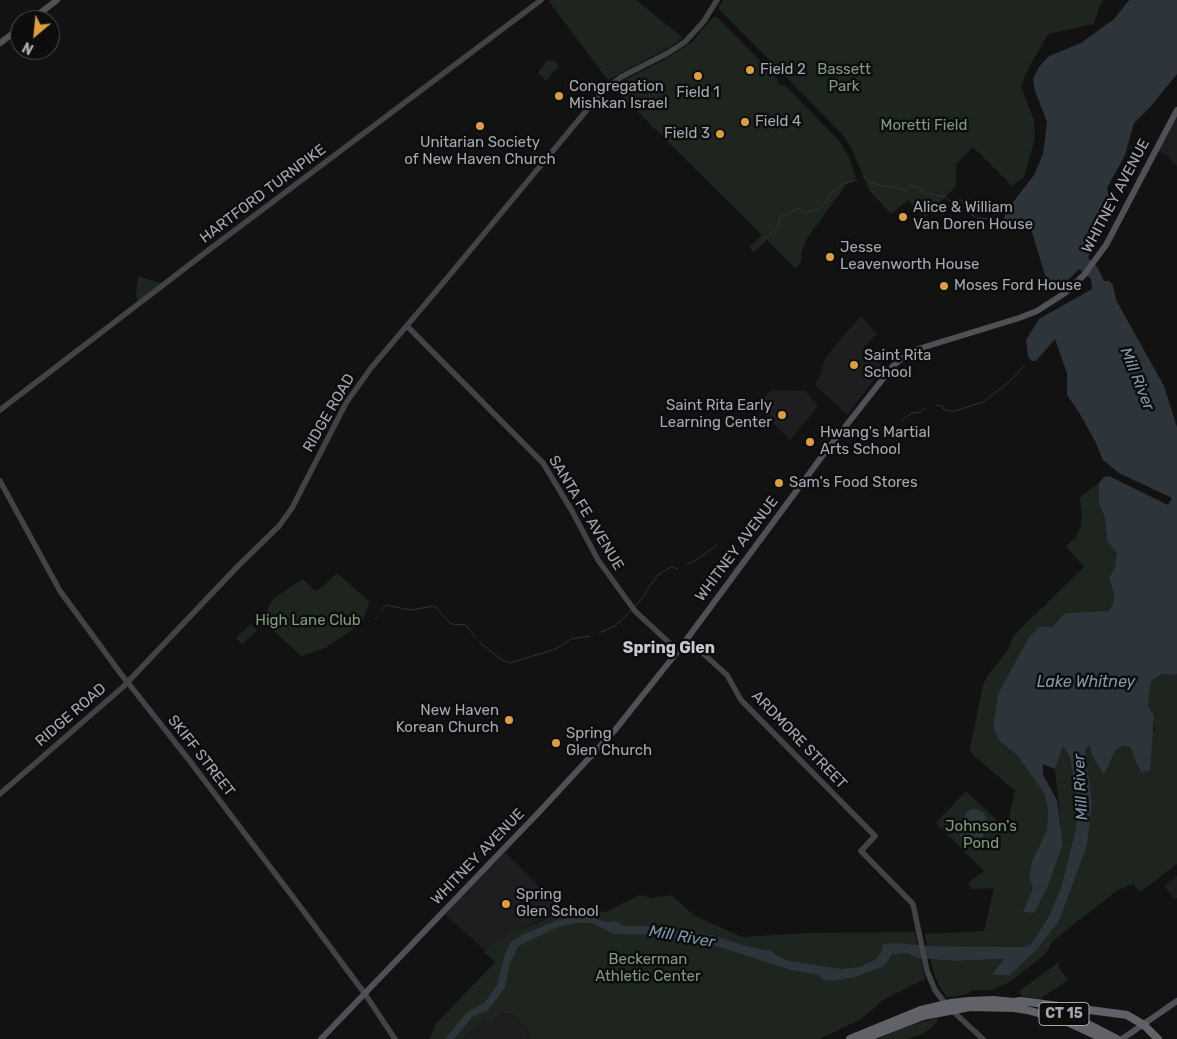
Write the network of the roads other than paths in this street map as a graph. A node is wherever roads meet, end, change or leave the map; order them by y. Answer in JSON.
{"nodes":[{"id":1,"x":57,"y":0,"type":"edge"},
{"id":2,"x":541,"y":0,"type":"edge"},
{"id":3,"x":717,"y":0,"type":"edge"},
{"id":4,"x":44,"y":10,"type":"edge"},
{"id":5,"x":1177,"y":110,"type":"edge"},
{"id":6,"x":407,"y":326,"type":"junction"},
{"id":7,"x":0,"y":410,"type":"edge"},
{"id":8,"x":0,"y":481,"type":"edge"},
{"id":9,"x":687,"y":638,"type":"junction"},
{"id":10,"x":678,"y":651,"type":"junction"},
{"id":11,"x":128,"y":682,"type":"junction"},
{"id":12,"x":0,"y":794,"type":"edge"},
{"id":13,"x":365,"y":994,"type":"junction"},
{"id":14,"x":1177,"y":1001,"type":"edge"},
{"id":15,"x":1014,"y":1005,"type":"junction"},
{"id":16,"x":922,"y":1013,"type":"junction"},
{"id":17,"x":1144,"y":1025,"type":"junction"},
{"id":18,"x":1111,"y":1038,"type":"edge"},
{"id":19,"x":321,"y":1039,"type":"edge"},
{"id":20,"x":395,"y":1039,"type":"edge"},
{"id":21,"x":850,"y":1039,"type":"edge"},
{"id":22,"x":864,"y":1039,"type":"edge"},
{"id":23,"x":983,"y":1039,"type":"edge"},
{"id":24,"x":1122,"y":1039,"type":"edge"},
{"id":25,"x":1158,"y":1039,"type":"edge"}],
"edges":[{"from":1,"to":4,"type":"main road"},
{"from":2,"to":7,"type":"main road","name":"HARTFORD TURNPIKE"},
{"from":3,"to":6,"type":"main road","name":"RIDGE ROAD"},
{"from":5,"to":9,"type":"main road","name":"WHITNEY AVENUE"},
{"from":6,"to":10,"type":"main road","name":"SANTA FE AVENUE"},
{"from":6,"to":11,"type":"main road","name":"RIDGE ROAD"},
{"from":8,"to":11,"type":"main road","name":"SKIFF STREET"},
{"from":9,"to":10,"type":"main road","name":"WHITNEY AVENUE"},
{"from":9,"to":23,"type":"main road","name":"ARDMORE STREET"},
{"from":10,"to":13,"type":"main road","name":"WHITNEY AVENUE"},
{"from":11,"to":12,"type":"main road","name":"RIDGE ROAD"},
{"from":11,"to":13,"type":"main road","name":"SKIFF STREET"},
{"from":13,"to":19,"type":"main road","name":"WHITNEY AVENUE"},
{"from":13,"to":20,"type":"main road","name":"SKIFF STREET"},
{"from":14,"to":17,"type":"main road"},
{"from":15,"to":16,"type":"highway","number":"CT 15","bridge":true},
{"from":15,"to":17,"type":"highway"},
{"from":15,"to":18,"type":"highway","number":"CT 15"},
{"from":16,"to":21,"type":"highway","number":"CT 15"},
{"from":16,"to":22,"type":"highway","number":"CT 15"},
{"from":17,"to":24,"type":"main road"},
{"from":17,"to":25,"type":"highway"}]}
